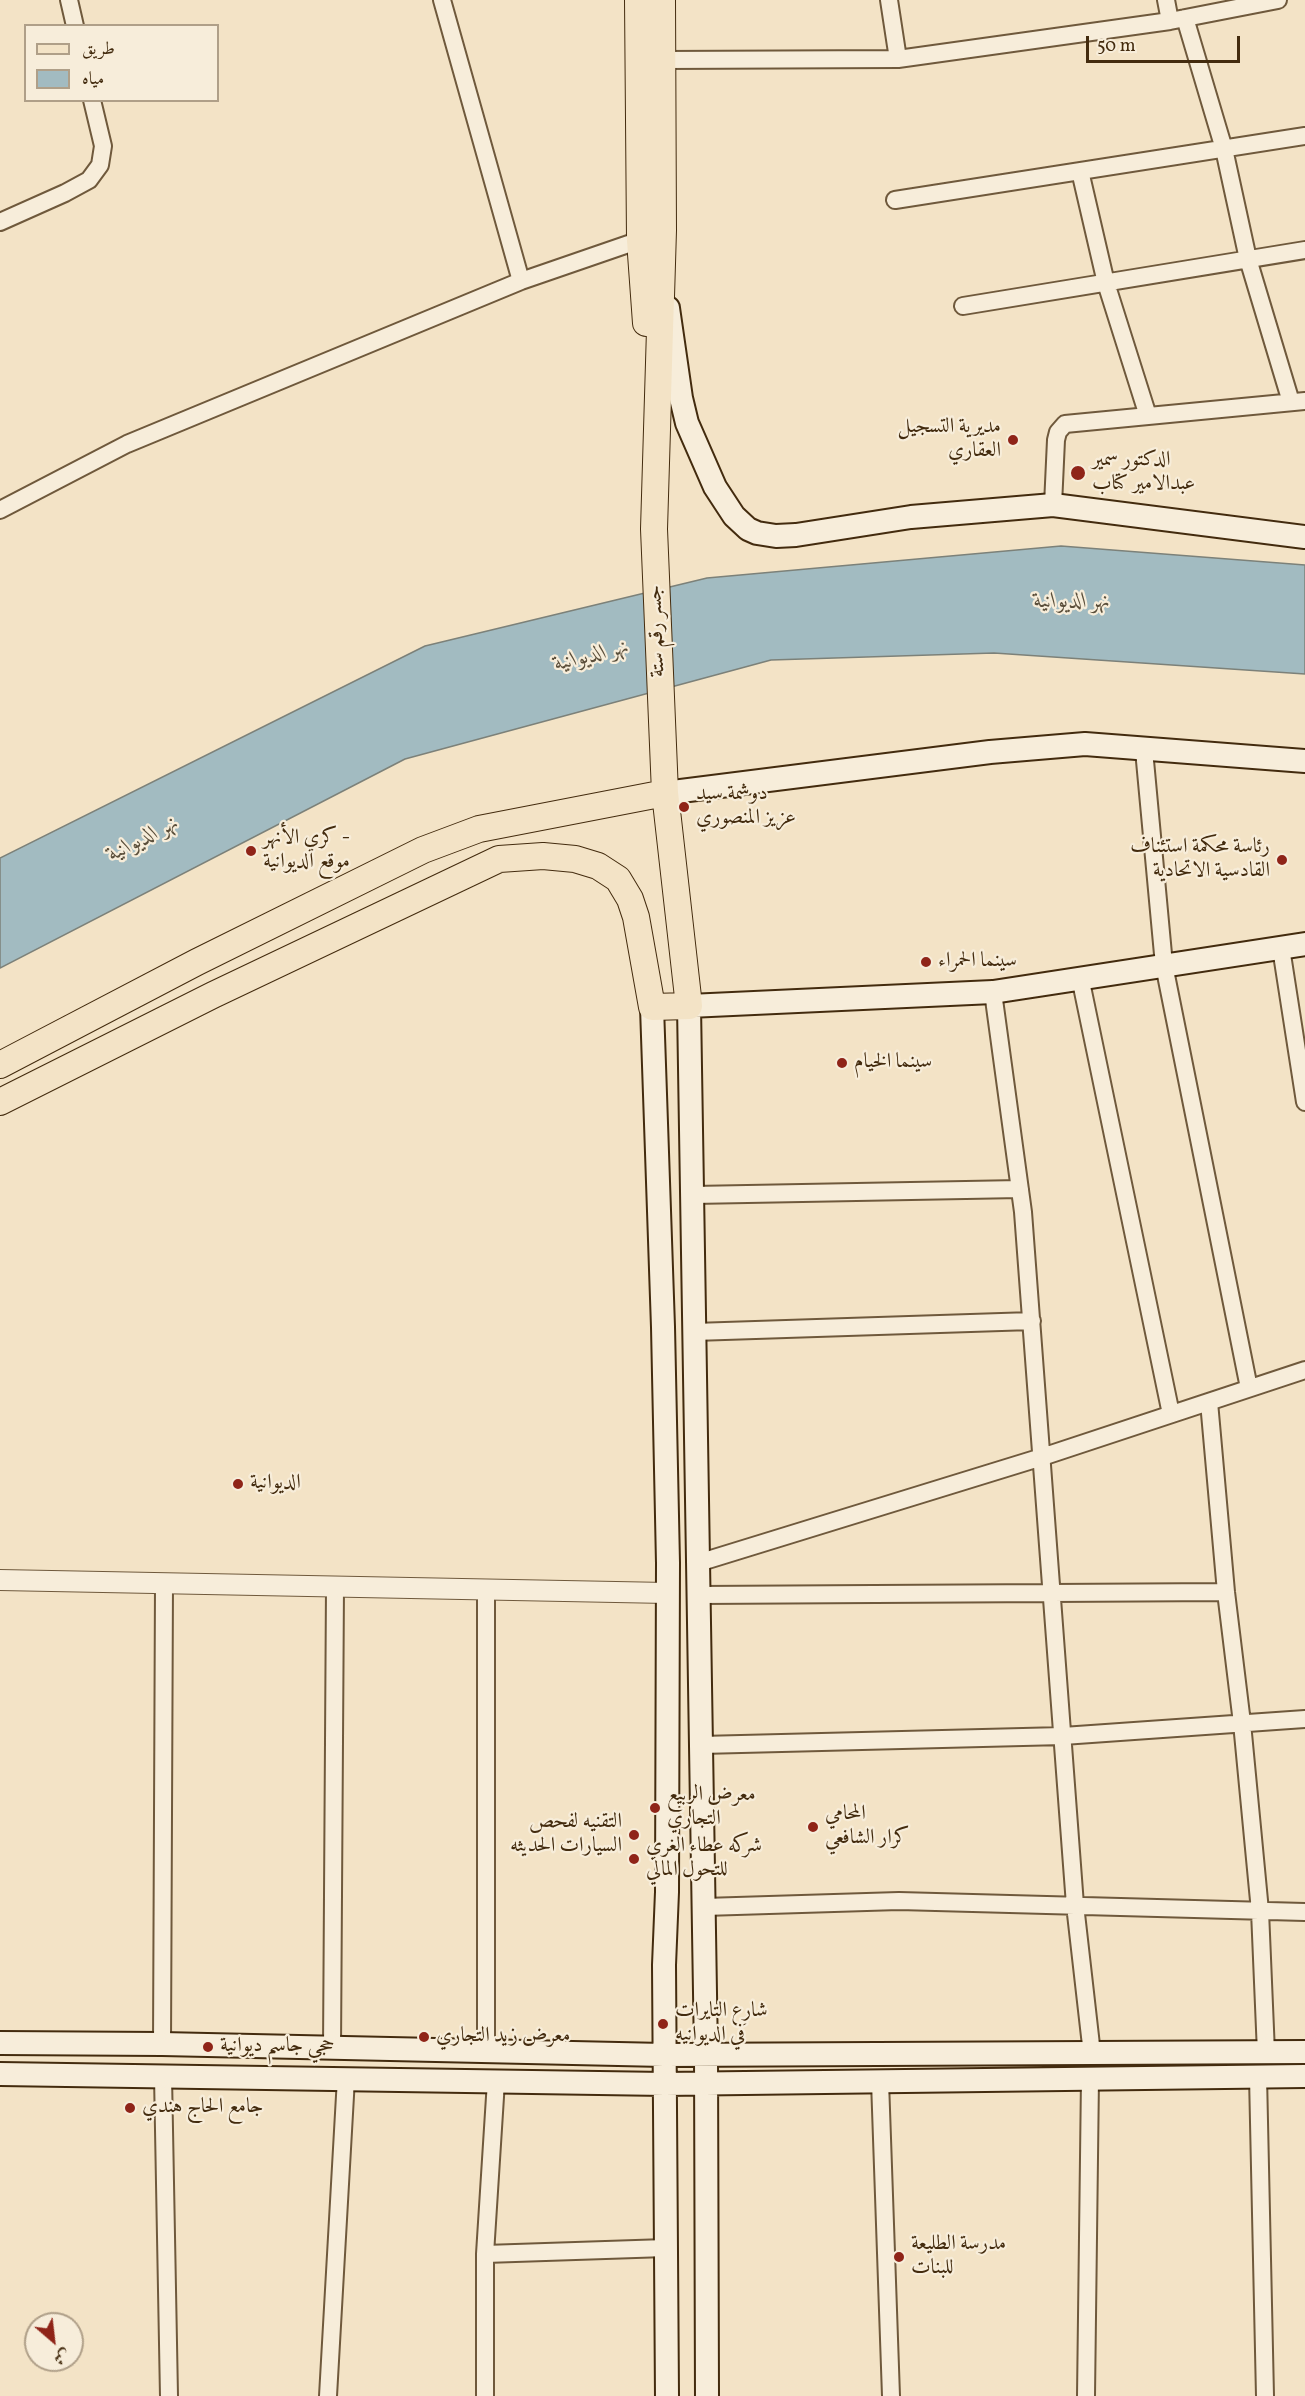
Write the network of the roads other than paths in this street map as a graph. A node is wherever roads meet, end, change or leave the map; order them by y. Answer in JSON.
{"nodes":[{"id":1,"x":69,"y":0,"type":"edge"},
{"id":2,"x":442,"y":0,"type":"edge"},
{"id":3,"x":638,"y":0,"type":"edge"},
{"id":4,"x":662,"y":0,"type":"edge"},
{"id":5,"x":889,"y":0,"type":"edge"},
{"id":6,"x":1166,"y":0,"type":"edge"},
{"id":7,"x":1278,"y":0,"type":"edge"},
{"id":8,"x":1178,"y":19,"type":"junction"},
{"id":9,"x":75,"y":24,"type":"edge"},
{"id":10,"x":898,"y":59,"type":"junction"},
{"id":11,"x":663,"y":60,"type":"junction"},
{"id":12,"x":92,"y":102,"type":"edge"},
{"id":13,"x":1305,"y":136,"type":"edge"},
{"id":14,"x":1224,"y":148,"type":"junction"},
{"id":15,"x":1080,"y":171,"type":"junction"},
{"id":16,"x":895,"y":200,"type":"dead end"},
{"id":17,"x":0,"y":222,"type":"edge"},
{"id":18,"x":640,"y":240,"type":"junction"},
{"id":19,"x":1305,"y":250,"type":"edge"},
{"id":20,"x":1248,"y":259,"type":"junction"},
{"id":21,"x":662,"y":265,"type":"junction"},
{"id":22,"x":521,"y":281,"type":"junction"},
{"id":23,"x":1106,"y":283,"type":"junction"},
{"id":24,"x":963,"y":306,"type":"dead end"},
{"id":25,"x":1298,"y":401,"type":"edge"},
{"id":26,"x":1148,"y":416,"type":"junction"},
{"id":27,"x":655,"y":437,"type":"junction"},
{"id":28,"x":1053,"y":505,"type":"junction"},
{"id":29,"x":0,"y":510,"type":"edge"},
{"id":30,"x":1305,"y":537,"type":"edge"},
{"id":31,"x":1144,"y":750,"type":"junction"},
{"id":32,"x":1305,"y":761,"type":"edge"},
{"id":33,"x":665,"y":793,"type":"junction"},
{"id":34,"x":1305,"y":944,"type":"edge"},
{"id":35,"x":1281,"y":948,"type":"junction"},
{"id":36,"x":197,"y":962,"type":"junction"},
{"id":37,"x":1164,"y":966,"type":"junction"},
{"id":38,"x":1080,"y":977,"type":"junction"},
{"id":39,"x":993,"y":992,"type":"junction"},
{"id":40,"x":213,"y":995,"type":"junction"},
{"id":41,"x":689,"y":1006,"type":"junction"},
{"id":42,"x":652,"y":1007,"type":"junction"},
{"id":43,"x":0,"y":1065,"type":"edge"},
{"id":44,"x":0,"y":1102,"type":"edge"},
{"id":45,"x":1305,"y":1102,"type":"edge"},
{"id":46,"x":1020,"y":1189,"type":"junction"},
{"id":47,"x":693,"y":1195,"type":"junction"},
{"id":48,"x":1032,"y":1321,"type":"junction"},
{"id":49,"x":694,"y":1332,"type":"junction"},
{"id":50,"x":1305,"y":1370,"type":"edge"},
{"id":51,"x":1249,"y":1388,"type":"junction"},
{"id":52,"x":1209,"y":1402,"type":"junction"},
{"id":53,"x":1171,"y":1414,"type":"junction"},
{"id":54,"x":1042,"y":1457,"type":"junction"},
{"id":55,"x":698,"y":1563,"type":"junction"},
{"id":56,"x":0,"y":1580,"type":"edge"},
{"id":57,"x":164,"y":1583,"type":"junction"},
{"id":58,"x":335,"y":1587,"type":"junction"},
{"id":59,"x":486,"y":1591,"type":"junction"},
{"id":60,"x":1052,"y":1592,"type":"junction"},
{"id":61,"x":1226,"y":1592,"type":"junction"},
{"id":62,"x":667,"y":1593,"type":"junction"},
{"id":63,"x":699,"y":1595,"type":"junction"},
{"id":64,"x":1305,"y":1719,"type":"edge"},
{"id":65,"x":1242,"y":1723,"type":"junction"},
{"id":66,"x":1063,"y":1736,"type":"junction"},
{"id":67,"x":701,"y":1745,"type":"junction"},
{"id":68,"x":1075,"y":1905,"type":"junction"},
{"id":69,"x":704,"y":1907,"type":"junction"},
{"id":70,"x":1260,"y":1911,"type":"junction"},
{"id":71,"x":1305,"y":1912,"type":"edge"},
{"id":72,"x":0,"y":2043,"type":"edge"},
{"id":73,"x":162,"y":2044,"type":"junction"},
{"id":74,"x":332,"y":2048,"type":"junction"},
{"id":75,"x":486,"y":2051,"type":"junction"},
{"id":76,"x":1305,"y":2052,"type":"edge"},
{"id":77,"x":1266,"y":2053,"type":"junction"},
{"id":78,"x":1092,"y":2054,"type":"junction"},
{"id":79,"x":664,"y":2055,"type":"junction"},
{"id":80,"x":706,"y":2055,"type":"junction"},
{"id":81,"x":0,"y":2074,"type":"edge"},
{"id":82,"x":163,"y":2076,"type":"junction"},
{"id":83,"x":1258,"y":2076,"type":"junction"},
{"id":84,"x":1305,"y":2076,"type":"edge"},
{"id":85,"x":346,"y":2078,"type":"junction"},
{"id":86,"x":1090,"y":2078,"type":"junction"},
{"id":87,"x":496,"y":2081,"type":"junction"},
{"id":88,"x":880,"y":2081,"type":"junction"},
{"id":89,"x":665,"y":2084,"type":"junction"},
{"id":90,"x":706,"y":2084,"type":"junction"},
{"id":91,"x":666,"y":2248,"type":"junction"},
{"id":92,"x":485,"y":2254,"type":"junction"},
{"id":93,"x":169,"y":2396,"type":"edge"},
{"id":94,"x":328,"y":2396,"type":"edge"},
{"id":95,"x":485,"y":2396,"type":"edge"},
{"id":96,"x":667,"y":2396,"type":"edge"},
{"id":97,"x":707,"y":2396,"type":"edge"},
{"id":98,"x":891,"y":2396,"type":"edge"},
{"id":99,"x":1086,"y":2396,"type":"edge"},
{"id":100,"x":1265,"y":2396,"type":"edge"}],
"edges":[{"from":1,"to":9,"type":"street"},
{"from":2,"to":22,"type":"street"},
{"from":3,"to":18,"type":"main road"},
{"from":4,"to":11,"type":"main road"},
{"from":5,"to":10,"type":"street"},
{"from":6,"to":8,"type":"street"},
{"from":7,"to":8,"type":"street"},
{"from":8,"to":10,"type":"street"},
{"from":8,"to":14,"type":"street"},
{"from":10,"to":11,"type":"street"},
{"from":11,"to":21,"type":"main road"},
{"from":12,"to":17,"type":"street"},
{"from":13,"to":14,"type":"street"},
{"from":14,"to":15,"type":"street"},
{"from":14,"to":20,"type":"street"},
{"from":15,"to":16,"type":"street"},
{"from":15,"to":23,"type":"street"},
{"from":18,"to":22,"type":"street"},
{"from":18,"to":27,"type":"main road"},
{"from":19,"to":20,"type":"street"},
{"from":20,"to":23,"type":"street"},
{"from":20,"to":25,"type":"street"},
{"from":21,"to":27,"type":"main road"},
{"from":21,"to":28,"type":"main road"},
{"from":22,"to":29,"type":"street"},
{"from":23,"to":24,"type":"street"},
{"from":23,"to":26,"type":"street"},
{"from":25,"to":26,"type":"street"},
{"from":26,"to":28,"type":"street"},
{"from":27,"to":33,"type":"main road","name":"جسر رقم ستة"},
{"from":28,"to":30,"type":"main road"},
{"from":31,"to":32,"type":"main road"},
{"from":31,"to":33,"type":"main road"},
{"from":31,"to":37,"type":"street"},
{"from":33,"to":36,"type":"main road"},
{"from":33,"to":41,"type":"main road","name":"جسر رقم ستة"},
{"from":34,"to":35,"type":"main road"},
{"from":35,"to":37,"type":"main road"},
{"from":35,"to":45,"type":"street"},
{"from":36,"to":40,"type":"main road"},
{"from":36,"to":43,"type":"main road"},
{"from":37,"to":38,"type":"main road"},
{"from":37,"to":51,"type":"street"},
{"from":38,"to":39,"type":"main road"},
{"from":38,"to":53,"type":"street"},
{"from":39,"to":41,"type":"main road"},
{"from":39,"to":46,"type":"street"},
{"from":40,"to":42,"type":"main road"},
{"from":40,"to":44,"type":"main road"},
{"from":41,"to":42,"type":"main road"},
{"from":41,"to":47,"type":"main road"},
{"from":42,"to":62,"type":"main road"},
{"from":46,"to":47,"type":"street"},
{"from":46,"to":48,"type":"street"},
{"from":47,"to":49,"type":"main road"},
{"from":48,"to":49,"type":"street"},
{"from":48,"to":54,"type":"street"},
{"from":49,"to":55,"type":"main road"},
{"from":50,"to":51,"type":"street"},
{"from":51,"to":52,"type":"street"},
{"from":52,"to":53,"type":"street"},
{"from":52,"to":61,"type":"street"},
{"from":53,"to":54,"type":"street"},
{"from":54,"to":55,"type":"street"},
{"from":54,"to":60,"type":"street"},
{"from":55,"to":63,"type":"main road"},
{"from":56,"to":57,"type":"street"},
{"from":57,"to":58,"type":"street"},
{"from":57,"to":73,"type":"street"},
{"from":58,"to":59,"type":"street"},
{"from":58,"to":74,"type":"street"},
{"from":59,"to":62,"type":"street"},
{"from":59,"to":75,"type":"street"},
{"from":60,"to":61,"type":"street"},
{"from":60,"to":63,"type":"street"},
{"from":60,"to":66,"type":"street"},
{"from":61,"to":65,"type":"street"},
{"from":62,"to":79,"type":"main road"},
{"from":63,"to":67,"type":"main road"},
{"from":64,"to":65,"type":"street"},
{"from":65,"to":66,"type":"street"},
{"from":65,"to":70,"type":"street"},
{"from":66,"to":67,"type":"street"},
{"from":66,"to":68,"type":"street"},
{"from":67,"to":69,"type":"main road"},
{"from":68,"to":69,"type":"street"},
{"from":68,"to":70,"type":"street"},
{"from":68,"to":78,"type":"street"},
{"from":69,"to":80,"type":"main road"},
{"from":70,"to":71,"type":"street"},
{"from":70,"to":77,"type":"street"},
{"from":72,"to":73,"type":"main road"},
{"from":73,"to":74,"type":"main road"},
{"from":74,"to":75,"type":"main road"},
{"from":75,"to":79,"type":"main road"},
{"from":76,"to":77,"type":"main road"},
{"from":77,"to":78,"type":"main road"},
{"from":78,"to":80,"type":"main road"},
{"from":79,"to":80,"type":"main road"},
{"from":79,"to":89,"type":"main road"},
{"from":80,"to":90,"type":"main road"},
{"from":81,"to":82,"type":"main road"},
{"from":82,"to":85,"type":"main road"},
{"from":82,"to":93,"type":"street"},
{"from":83,"to":84,"type":"main road"},
{"from":83,"to":86,"type":"main road"},
{"from":83,"to":100,"type":"street"},
{"from":85,"to":87,"type":"main road"},
{"from":85,"to":94,"type":"street"},
{"from":86,"to":88,"type":"main road"},
{"from":86,"to":99,"type":"street"},
{"from":87,"to":89,"type":"main road"},
{"from":87,"to":92,"type":"street"},
{"from":88,"to":90,"type":"main road"},
{"from":88,"to":98,"type":"street"},
{"from":89,"to":90,"type":"main road"},
{"from":89,"to":91,"type":"main road"},
{"from":90,"to":97,"type":"main road"},
{"from":91,"to":92,"type":"street"},
{"from":91,"to":96,"type":"main road"},
{"from":92,"to":95,"type":"street"}]}
